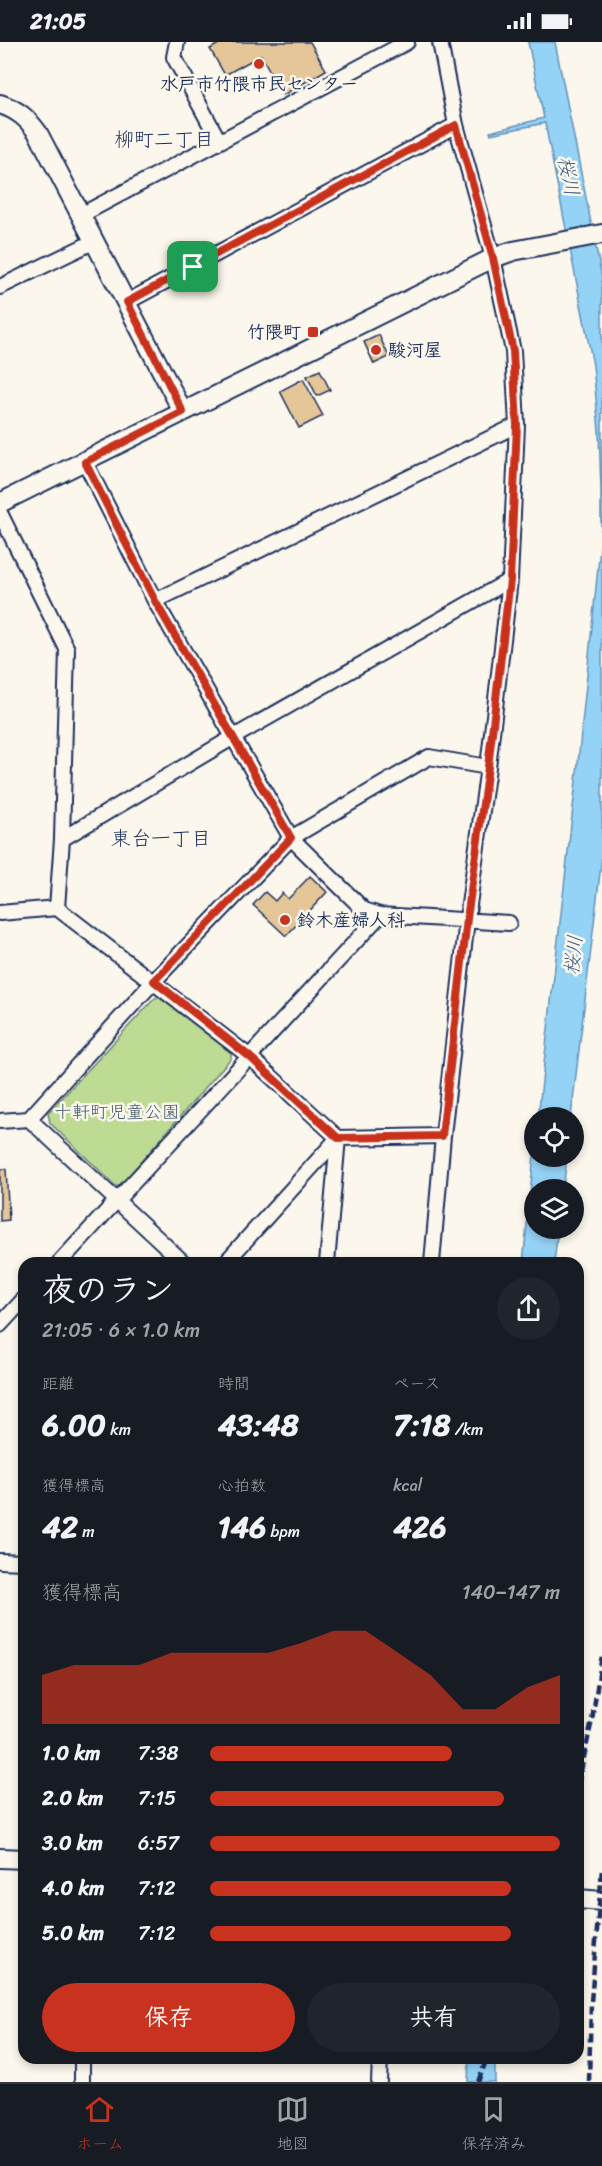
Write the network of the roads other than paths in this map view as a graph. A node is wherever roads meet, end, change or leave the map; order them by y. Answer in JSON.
{"nodes":[{"id":1,"x":177,"y":42,"type":"edge"},
{"id":2,"x":407,"y":42,"type":"edge"},
{"id":3,"x":440,"y":42,"type":"edge"},
{"id":4,"x":0,"y":104,"type":"edge"},
{"id":5,"x":456,"y":125,"type":"junction"},
{"id":6,"x":219,"y":141,"type":"junction"},
{"id":7,"x":81,"y":215,"type":"junction"},
{"id":8,"x":602,"y":234,"type":"edge"},
{"id":9,"x":95,"y":241,"type":"junction"},
{"id":10,"x":493,"y":258,"type":"junction"},
{"id":11,"x":0,"y":287,"type":"edge"},
{"id":12,"x":127,"y":302,"type":"junction"},
{"id":13,"x":183,"y":412,"type":"junction"},
{"id":14,"x":517,"y":425,"type":"junction"},
{"id":15,"x":85,"y":462,"type":"junction"},
{"id":16,"x":0,"y":503,"type":"edge"},
{"id":17,"x":0,"y":513,"type":"edge"},
{"id":18,"x":510,"y":580,"type":"junction"},
{"id":19,"x":155,"y":601,"type":"junction"},
{"id":20,"x":232,"y":738,"type":"junction"},
{"id":21,"x":488,"y":767,"type":"junction"},
{"id":22,"x":291,"y":838,"type":"junction"},
{"id":23,"x":62,"y":839,"type":"junction"},
{"id":24,"x":57,"y":908,"type":"junction"},
{"id":25,"x":0,"y":913,"type":"edge"},
{"id":26,"x":380,"y":915,"type":"junction"},
{"id":27,"x":467,"y":919,"type":"junction"},
{"id":28,"x":509,"y":923,"type":"dead end"},
{"id":29,"x":154,"y":981,"type":"junction"},
{"id":30,"x":250,"y":1057,"type":"junction"},
{"id":31,"x":29,"y":1119,"type":"junction"},
{"id":32,"x":0,"y":1121,"type":"edge"},
{"id":33,"x":442,"y":1136,"type":"junction"},
{"id":34,"x":338,"y":1138,"type":"junction"},
{"id":35,"x":118,"y":1200,"type":"junction"},
{"id":36,"x":64,"y":1257,"type":"edge"},
{"id":37,"x":178,"y":1257,"type":"edge"},
{"id":38,"x":230,"y":1257,"type":"edge"},
{"id":39,"x":328,"y":1257,"type":"edge"},
{"id":40,"x":432,"y":1257,"type":"edge"},
{"id":41,"x":18,"y":1306,"type":"edge"},
{"id":42,"x":0,"y":1325,"type":"edge"},
{"id":43,"x":0,"y":1561,"type":"edge"},
{"id":44,"x":18,"y":1562,"type":"edge"},
{"id":45,"x":0,"y":1858,"type":"edge"},
{"id":46,"x":18,"y":1859,"type":"edge"},
{"id":47,"x":584,"y":1900,"type":"edge"},
{"id":48,"x":602,"y":1901,"type":"edge"},
{"id":49,"x":82,"y":2064,"type":"edge"},
{"id":50,"x":380,"y":2064,"type":"edge"},
{"id":51,"x":82,"y":2082,"type":"edge"},
{"id":52,"x":380,"y":2082,"type":"edge"}],
"edges":[{"from":1,"to":6,"type":"street"},
{"from":2,"to":6,"type":"street"},
{"from":3,"to":5,"type":"street"},
{"from":4,"to":7,"type":"street"},
{"from":5,"to":10,"type":"street"},
{"from":5,"to":12,"type":"street"},
{"from":6,"to":7,"type":"street"},
{"from":7,"to":9,"type":"street"},
{"from":8,"to":10,"type":"street"},
{"from":9,"to":11,"type":"street"},
{"from":9,"to":12,"type":"street"},
{"from":10,"to":13,"type":"street"},
{"from":10,"to":14,"type":"street"},
{"from":12,"to":13,"type":"street"},
{"from":13,"to":15,"type":"street"},
{"from":14,"to":18,"type":"street"},
{"from":14,"to":19,"type":"street"},
{"from":15,"to":16,"type":"street"},
{"from":15,"to":19,"type":"street"},
{"from":17,"to":23,"type":"street"},
{"from":18,"to":20,"type":"street"},
{"from":18,"to":21,"type":"street"},
{"from":19,"to":20,"type":"street"},
{"from":20,"to":22,"type":"street"},
{"from":20,"to":23,"type":"street"},
{"from":21,"to":22,"type":"street"},
{"from":21,"to":27,"type":"street"},
{"from":22,"to":26,"type":"street"},
{"from":22,"to":29,"type":"street"},
{"from":23,"to":24,"type":"street"},
{"from":24,"to":25,"type":"street"},
{"from":24,"to":29,"type":"street"},
{"from":26,"to":27,"type":"street"},
{"from":26,"to":30,"type":"street"},
{"from":27,"to":28,"type":"street"},
{"from":27,"to":33,"type":"street"},
{"from":29,"to":30,"type":"street"},
{"from":29,"to":31,"type":"street"},
{"from":30,"to":34,"type":"street"},
{"from":30,"to":35,"type":"street"},
{"from":31,"to":32,"type":"street"},
{"from":31,"to":35,"type":"street"},
{"from":33,"to":34,"type":"street"},
{"from":33,"to":40,"type":"street"},
{"from":34,"to":38,"type":"street"},
{"from":34,"to":39,"type":"street"},
{"from":35,"to":36,"type":"street"},
{"from":35,"to":37,"type":"street"},
{"from":41,"to":42,"type":"street"},
{"from":43,"to":44,"type":"street"},
{"from":45,"to":46,"type":"street"},
{"from":47,"to":48,"type":"street"},
{"from":49,"to":51,"type":"street"},
{"from":50,"to":52,"type":"street"}]}
